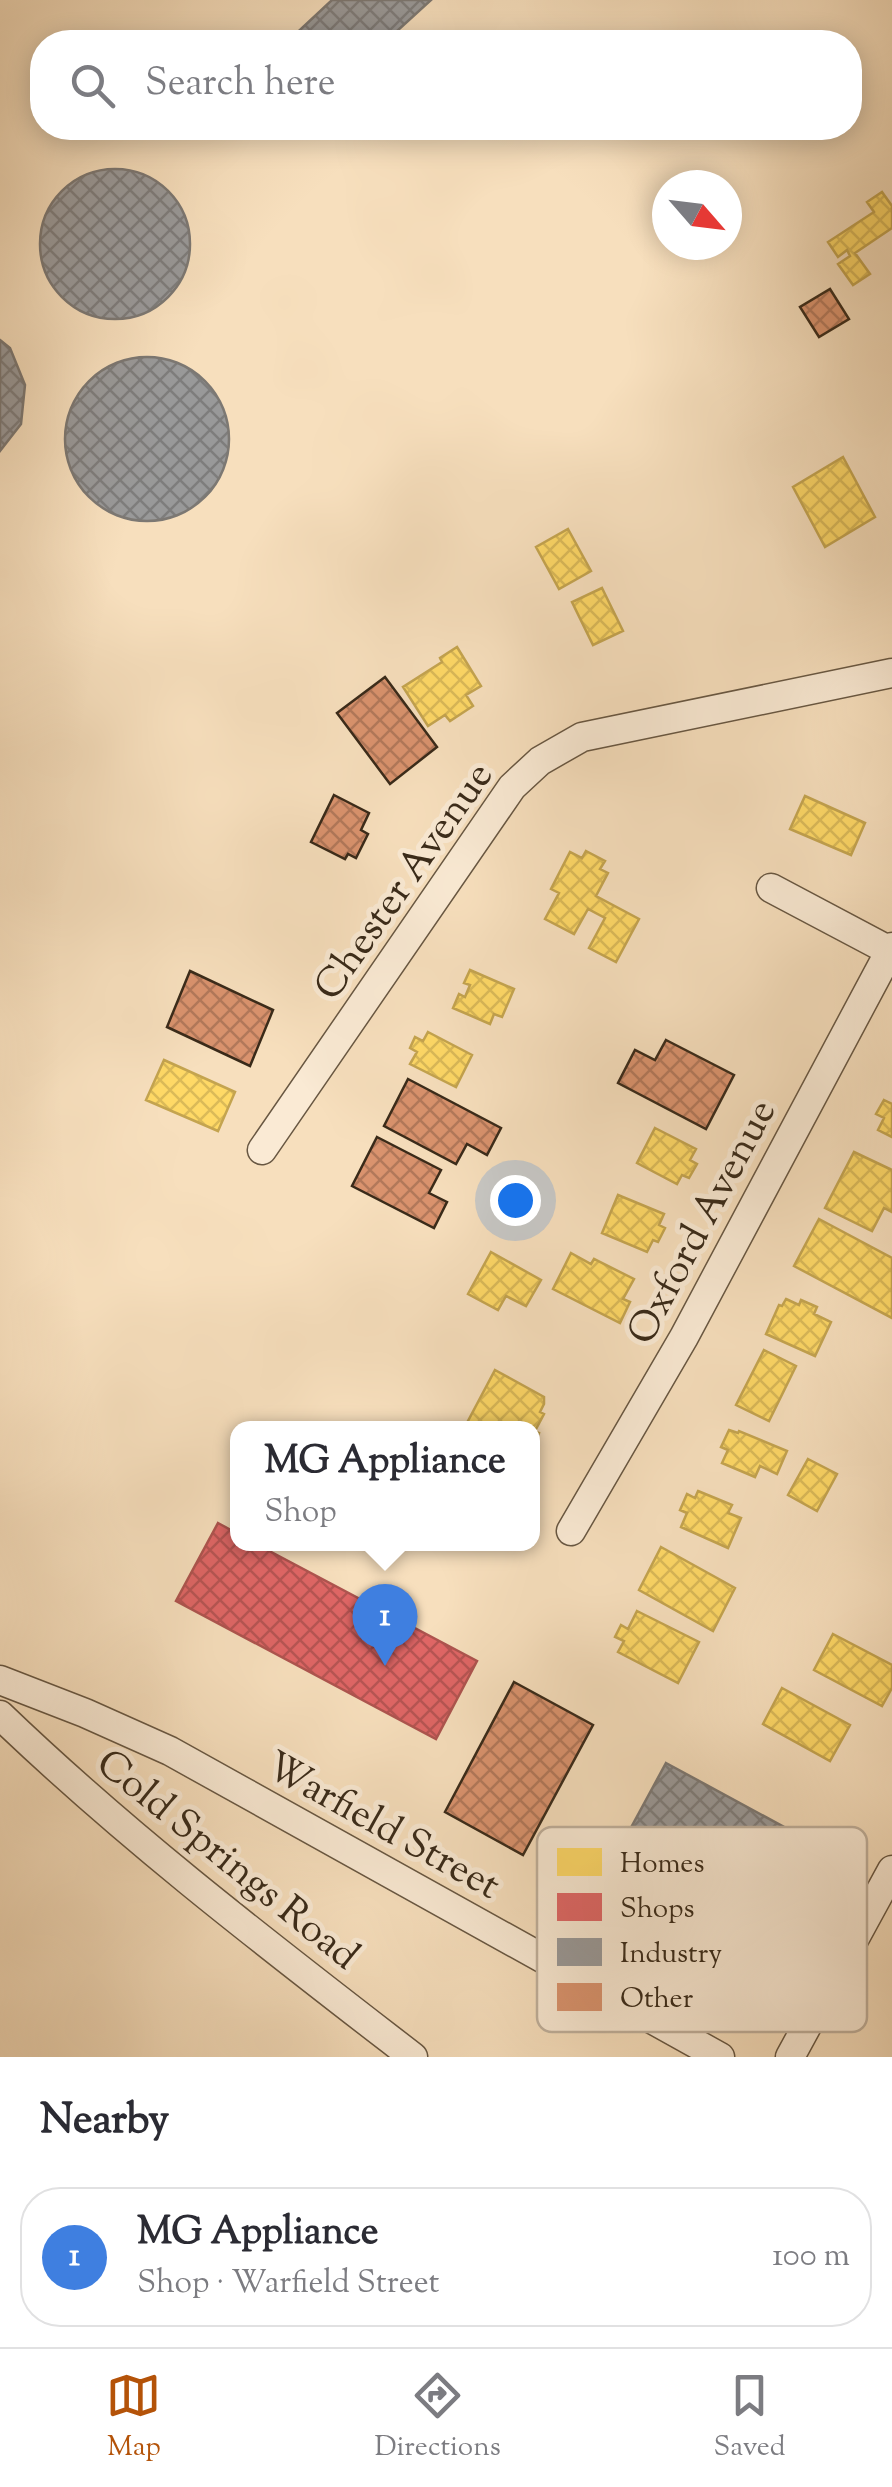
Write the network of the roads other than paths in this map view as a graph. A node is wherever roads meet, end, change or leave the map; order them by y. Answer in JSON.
{"nodes":[{"id":1,"x":892,"y":673,"type":"edge"},
{"id":2,"x":771,"y":888,"type":"dead end"},
{"id":3,"x":891,"y":950,"type":"edge"},
{"id":4,"x":262,"y":1150,"type":"dead end"},
{"id":5,"x":571,"y":1530,"type":"dead end"},
{"id":6,"x":0,"y":1680,"type":"edge"},
{"id":7,"x":0,"y":1715,"type":"edge"},
{"id":8,"x":892,"y":1870,"type":"edge"},
{"id":9,"x":867,"y":1916,"type":"edge"},
{"id":10,"x":537,"y":1955,"type":"edge"},
{"id":11,"x":675,"y":2032,"type":"edge"},
{"id":12,"x":804,"y":2032,"type":"edge"},
{"id":13,"x":413,"y":2057,"type":"edge"},
{"id":14,"x":720,"y":2057,"type":"edge"},
{"id":15,"x":790,"y":2057,"type":"edge"}],
"edges":[{"from":1,"to":4,"type":"street","name":"Chester Avenue"},
{"from":2,"to":3,"type":"street"},
{"from":3,"to":5,"type":"street","name":"Oxford Avenue"},
{"from":6,"to":10,"type":"street","name":"Warfield Street"},
{"from":7,"to":13,"type":"street","name":"Cold Springs Road"},
{"from":8,"to":9,"type":"street"},
{"from":11,"to":14,"type":"street","name":"Warfield Street"},
{"from":12,"to":15,"type":"street"}]}
